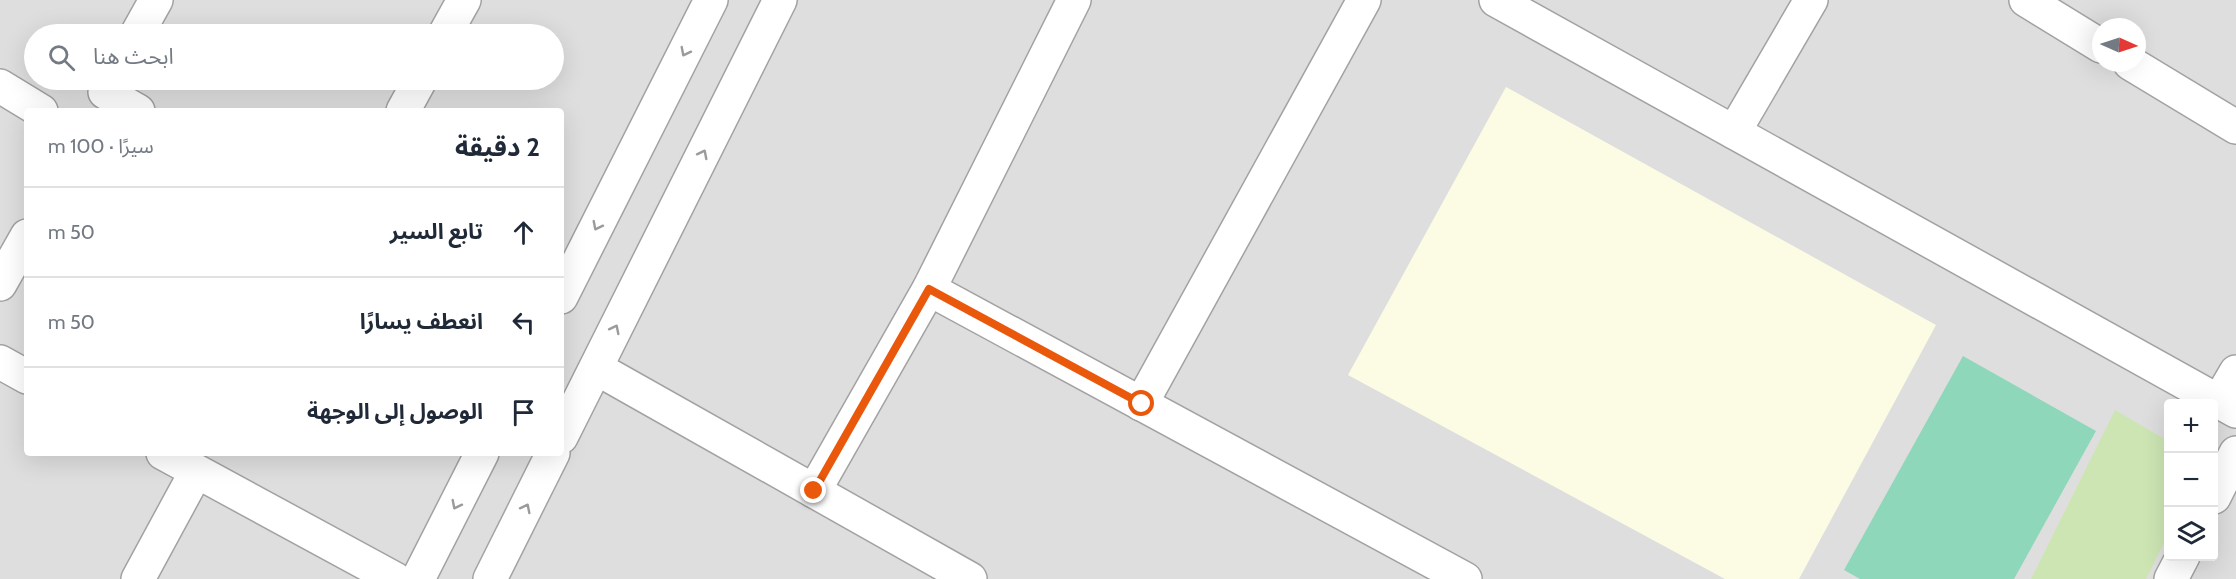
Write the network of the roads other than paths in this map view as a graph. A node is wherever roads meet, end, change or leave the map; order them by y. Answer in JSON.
{"nodes":[{"id":1,"x":156,"y":0,"type":"edge"},
{"id":2,"x":464,"y":0,"type":"edge"},
{"id":3,"x":711,"y":0,"type":"edge"},
{"id":4,"x":780,"y":0,"type":"edge"},
{"id":5,"x":1074,"y":0,"type":"edge"},
{"id":6,"x":1364,"y":0,"type":"edge"},
{"id":7,"x":1811,"y":0,"type":"edge"},
{"id":8,"x":2026,"y":0,"type":"edge"},
{"id":9,"x":1512,"y":4,"type":"edge"},
{"id":10,"x":143,"y":24,"type":"edge"},
{"id":11,"x":451,"y":24,"type":"edge"},
{"id":12,"x":2092,"y":40,"type":"edge"},
{"id":13,"x":2145,"y":72,"type":"edge"},
{"id":14,"x":0,"y":86,"type":"edge"},
{"id":15,"x":415,"y":90,"type":"edge"},
{"id":16,"x":104,"y":94,"type":"edge"},
{"id":17,"x":36,"y":108,"type":"edge"},
{"id":18,"x":132,"y":108,"type":"edge"},
{"id":19,"x":405,"y":108,"type":"edge"},
{"id":20,"x":2236,"y":128,"type":"edge"},
{"id":21,"x":1734,"y":132,"type":"junction"},
{"id":22,"x":24,"y":241,"type":"edge"},
{"id":23,"x":0,"y":284,"type":"edge"},
{"id":24,"x":929,"y":289,"type":"junction"},
{"id":25,"x":564,"y":291,"type":"edge"},
{"id":26,"x":0,"y":362,"type":"edge"},
{"id":27,"x":596,"y":368,"type":"junction"},
{"id":28,"x":2236,"y":372,"type":"edge"},
{"id":29,"x":24,"y":375,"type":"edge"},
{"id":30,"x":1142,"y":404,"type":"junction"},
{"id":31,"x":2228,"y":406,"type":"edge"},
{"id":32,"x":564,"y":431,"type":"edge"},
{"id":33,"x":2236,"y":453,"type":"edge"},
{"id":34,"x":168,"y":456,"type":"edge"},
{"id":35,"x":480,"y":456,"type":"edge"},
{"id":36,"x":552,"y":456,"type":"edge"},
{"id":37,"x":196,"y":472,"type":"junction"},
{"id":38,"x":2218,"y":489,"type":"edge"},
{"id":39,"x":814,"y":491,"type":"junction"},
{"id":40,"x":2180,"y":561,"type":"edge"},
{"id":41,"x":138,"y":579,"type":"edge"},
{"id":42,"x":395,"y":579,"type":"edge"},
{"id":43,"x":418,"y":579,"type":"edge"},
{"id":44,"x":490,"y":579,"type":"edge"},
{"id":45,"x":970,"y":579,"type":"edge"},
{"id":46,"x":1465,"y":579,"type":"edge"},
{"id":47,"x":2171,"y":579,"type":"edge"}],
"edges":[{"from":1,"to":10,"type":"street"},
{"from":2,"to":11,"type":"street"},
{"from":3,"to":25,"type":"street","one_way":true},
{"from":27,"to":4,"type":"street","one_way":true},
{"from":5,"to":24,"type":"street"},
{"from":6,"to":30,"type":"street"},
{"from":7,"to":21,"type":"street"},
{"from":8,"to":12,"type":"street"},
{"from":9,"to":21,"type":"street"},
{"from":13,"to":20,"type":"street"},
{"from":14,"to":17,"type":"street"},
{"from":15,"to":19,"type":"street"},
{"from":16,"to":18,"type":"street"},
{"from":21,"to":31,"type":"street"},
{"from":22,"to":23,"type":"street"},
{"from":24,"to":30,"type":"street"},
{"from":24,"to":39,"type":"street"},
{"from":26,"to":29,"type":"street"},
{"from":27,"to":32,"type":"street"},
{"from":27,"to":39,"type":"street"},
{"from":28,"to":31,"type":"street"},
{"from":30,"to":46,"type":"street"},
{"from":33,"to":38,"type":"street"},
{"from":34,"to":37,"type":"street"},
{"from":35,"to":43,"type":"street","one_way":true},
{"from":44,"to":36,"type":"street","one_way":true},
{"from":37,"to":41,"type":"street"},
{"from":37,"to":42,"type":"street"},
{"from":39,"to":45,"type":"street"},
{"from":40,"to":47,"type":"street"}]}
